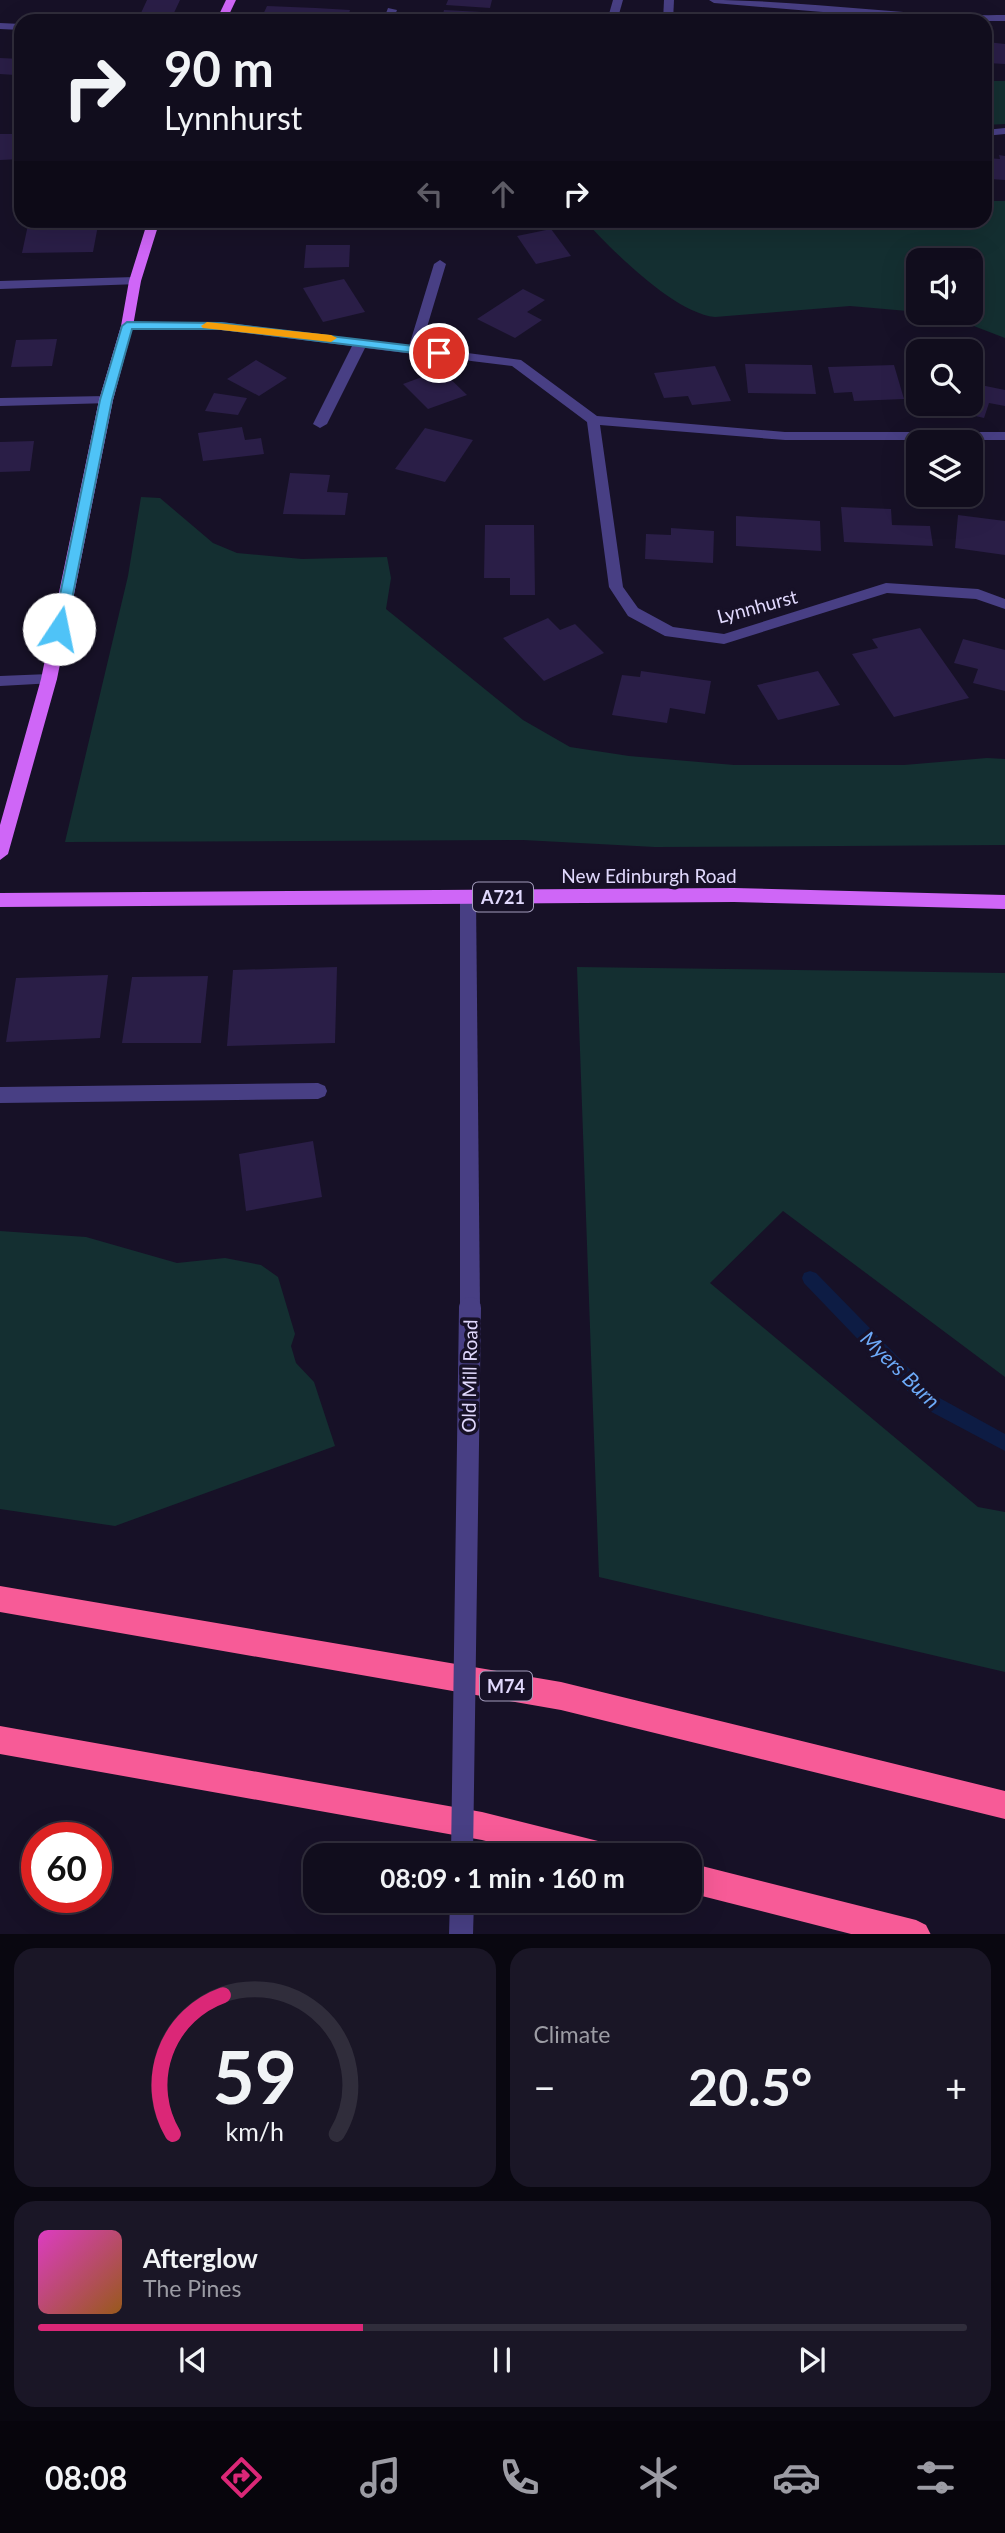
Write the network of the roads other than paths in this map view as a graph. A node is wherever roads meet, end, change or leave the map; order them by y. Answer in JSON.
{"nodes":[{"id":1,"x":618,"y":0,"type":"edge"},
{"id":2,"x":714,"y":0,"type":"edge"},
{"id":3,"x":393,"y":10,"type":"dead end"},
{"id":4,"x":391,"y":14,"type":"edge"},
{"id":5,"x":614,"y":14,"type":"dead end"},
{"id":6,"x":876,"y":14,"type":"edge"},
{"id":7,"x":152,"y":228,"type":"edge"},
{"id":8,"x":440,"y":264,"type":"dead end"},
{"id":9,"x":135,"y":281,"type":"junction"},
{"id":10,"x":0,"y":285,"type":"edge"},
{"id":11,"x":127,"y":326,"type":"junction"},
{"id":12,"x":361,"y":342,"type":"junction"},
{"id":13,"x":414,"y":349,"type":"junction"},
{"id":14,"x":106,"y":400,"type":"junction"},
{"id":15,"x":0,"y":402,"type":"edge"},
{"id":16,"x":593,"y":420,"type":"junction"},
{"id":17,"x":320,"y":424,"type":"dead end"},
{"id":18,"x":1005,"y":436,"type":"edge"},
{"id":19,"x":1005,"y":604,"type":"edge"},
{"id":20,"x":49,"y":679,"type":"junction"},
{"id":21,"x":0,"y":681,"type":"edge"},
{"id":22,"x":0,"y":854,"type":"edge"},
{"id":23,"x":468,"y":897,"type":"junction"},
{"id":24,"x":0,"y":900,"type":"edge"},
{"id":25,"x":1005,"y":902,"type":"edge"},
{"id":26,"x":318,"y":1091,"type":"dead end"},
{"id":27,"x":0,"y":1095,"type":"edge"},
{"id":28,"x":0,"y":1599,"type":"edge"},
{"id":29,"x":0,"y":1740,"type":"edge"},
{"id":30,"x":1005,"y":1805,"type":"edge"},
{"id":31,"x":462,"y":1843,"type":"edge"},
{"id":32,"x":550,"y":1843,"type":"edge"},
{"id":33,"x":702,"y":1881,"type":"edge"},
{"id":34,"x":462,"y":1913,"type":"edge"},
{"id":35,"x":461,"y":1934,"type":"edge"},
{"id":36,"x":916,"y":1934,"type":"edge"}],
"edges":[{"from":1,"to":5,"type":"street"},
{"from":2,"to":6,"type":"street"},
{"from":3,"to":4,"type":"street"},
{"from":7,"to":9,"type":"main road"},
{"from":8,"to":13,"type":"street"},
{"from":9,"to":10,"type":"street"},
{"from":9,"to":11,"type":"main road"},
{"from":11,"to":12,"type":"street"},
{"from":11,"to":14,"type":"main road"},
{"from":12,"to":13,"type":"street"},
{"from":12,"to":17,"type":"street"},
{"from":13,"to":16,"type":"street"},
{"from":14,"to":15,"type":"street"},
{"from":14,"to":20,"type":"main road"},
{"from":16,"to":18,"type":"street"},
{"from":16,"to":19,"type":"street","name":"Lynnhurst"},
{"from":20,"to":21,"type":"street"},
{"from":20,"to":22,"type":"main road"},
{"from":23,"to":24,"type":"main road","name":"New Edinburgh Road","number":"A721"},
{"from":23,"to":25,"type":"main road","name":"New Edinburgh Road","number":"A721"},
{"from":23,"to":31,"type":"street","name":"Old Mill Road","bridge":true},
{"from":26,"to":27,"type":"street"},
{"from":28,"to":30,"type":"highway","number":"M74"},
{"from":29,"to":32,"type":"highway"},
{"from":33,"to":36,"type":"highway"},
{"from":34,"to":35,"type":"street"}]}
